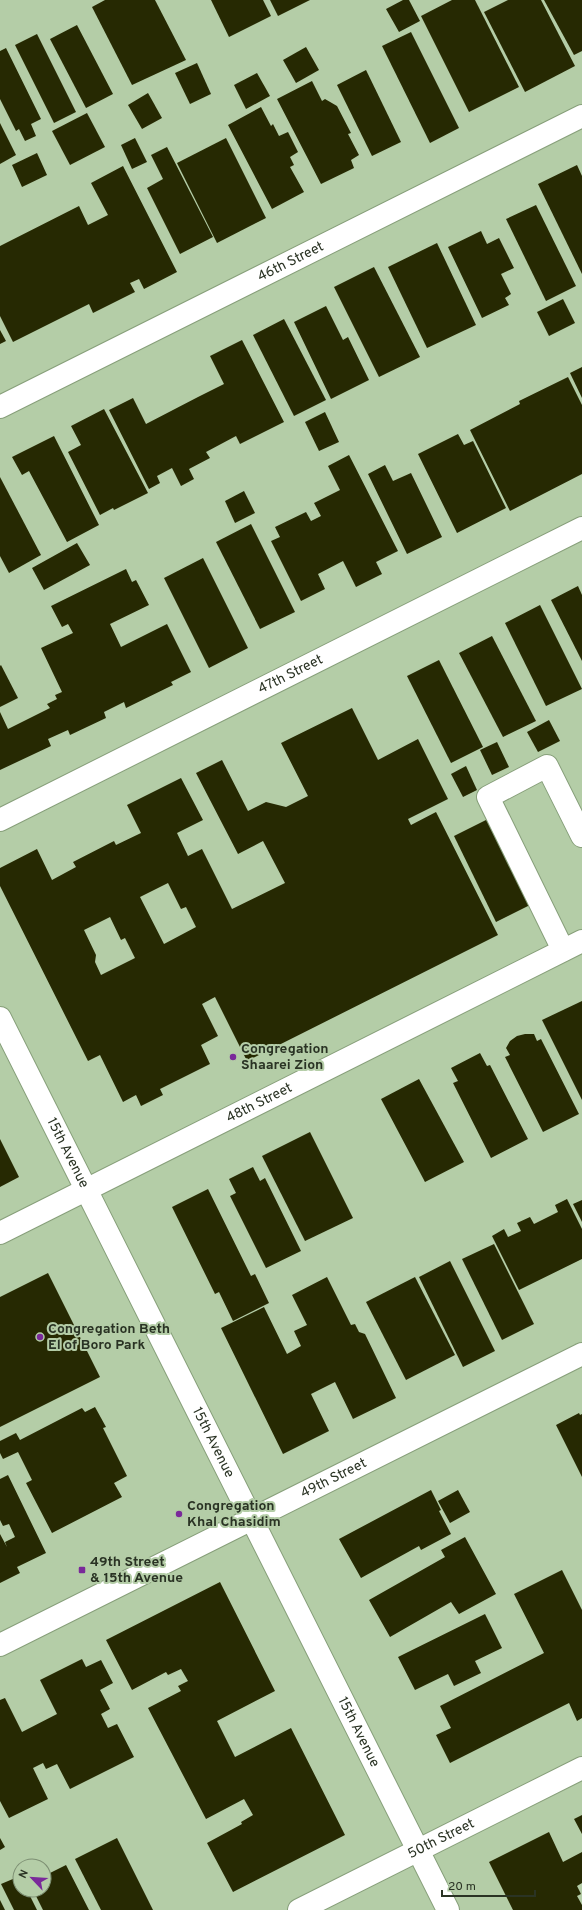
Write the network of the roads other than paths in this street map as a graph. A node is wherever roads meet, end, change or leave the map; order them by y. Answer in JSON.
{"nodes":[{"id":1,"x":582,"y":116,"type":"edge"},
{"id":2,"x":0,"y":407,"type":"edge"},
{"id":3,"x":582,"y":528,"type":"edge"},
{"id":4,"x":0,"y":820,"type":"edge"},
{"id":5,"x":582,"y":836,"type":"edge"},
{"id":6,"x":573,"y":945,"type":"edge"},
{"id":7,"x":0,"y":1018,"type":"edge"},
{"id":8,"x":86,"y":1190,"type":"junction"},
{"id":9,"x":0,"y":1233,"type":"edge"},
{"id":10,"x":582,"y":1354,"type":"edge"},
{"id":11,"x":252,"y":1519,"type":"junction"},
{"id":12,"x":0,"y":1645,"type":"edge"},
{"id":13,"x":582,"y":1768,"type":"edge"},
{"id":14,"x":418,"y":1850,"type":"junction"},
{"id":15,"x":299,"y":1910,"type":"edge"},
{"id":16,"x":448,"y":1910,"type":"edge"}],
"edges":[{"from":1,"to":2,"type":"street","name":"46th Street"},
{"from":3,"to":4,"type":"street","name":"47th Street"},
{"from":5,"to":6,"type":"street"},
{"from":6,"to":8,"type":"street","name":"48th Street"},
{"from":7,"to":8,"type":"street","name":"15th Avenue"},
{"from":8,"to":9,"type":"street","name":"48th Street"},
{"from":8,"to":11,"type":"street","name":"15th Avenue"},
{"from":10,"to":11,"type":"street","name":"49th Street"},
{"from":11,"to":12,"type":"street","name":"49th Street"},
{"from":11,"to":14,"type":"street","name":"15th Avenue"},
{"from":13,"to":14,"type":"street","name":"50th Street"},
{"from":14,"to":15,"type":"street","name":"50th Street"},
{"from":14,"to":16,"type":"street","name":"15th Avenue"}]}
